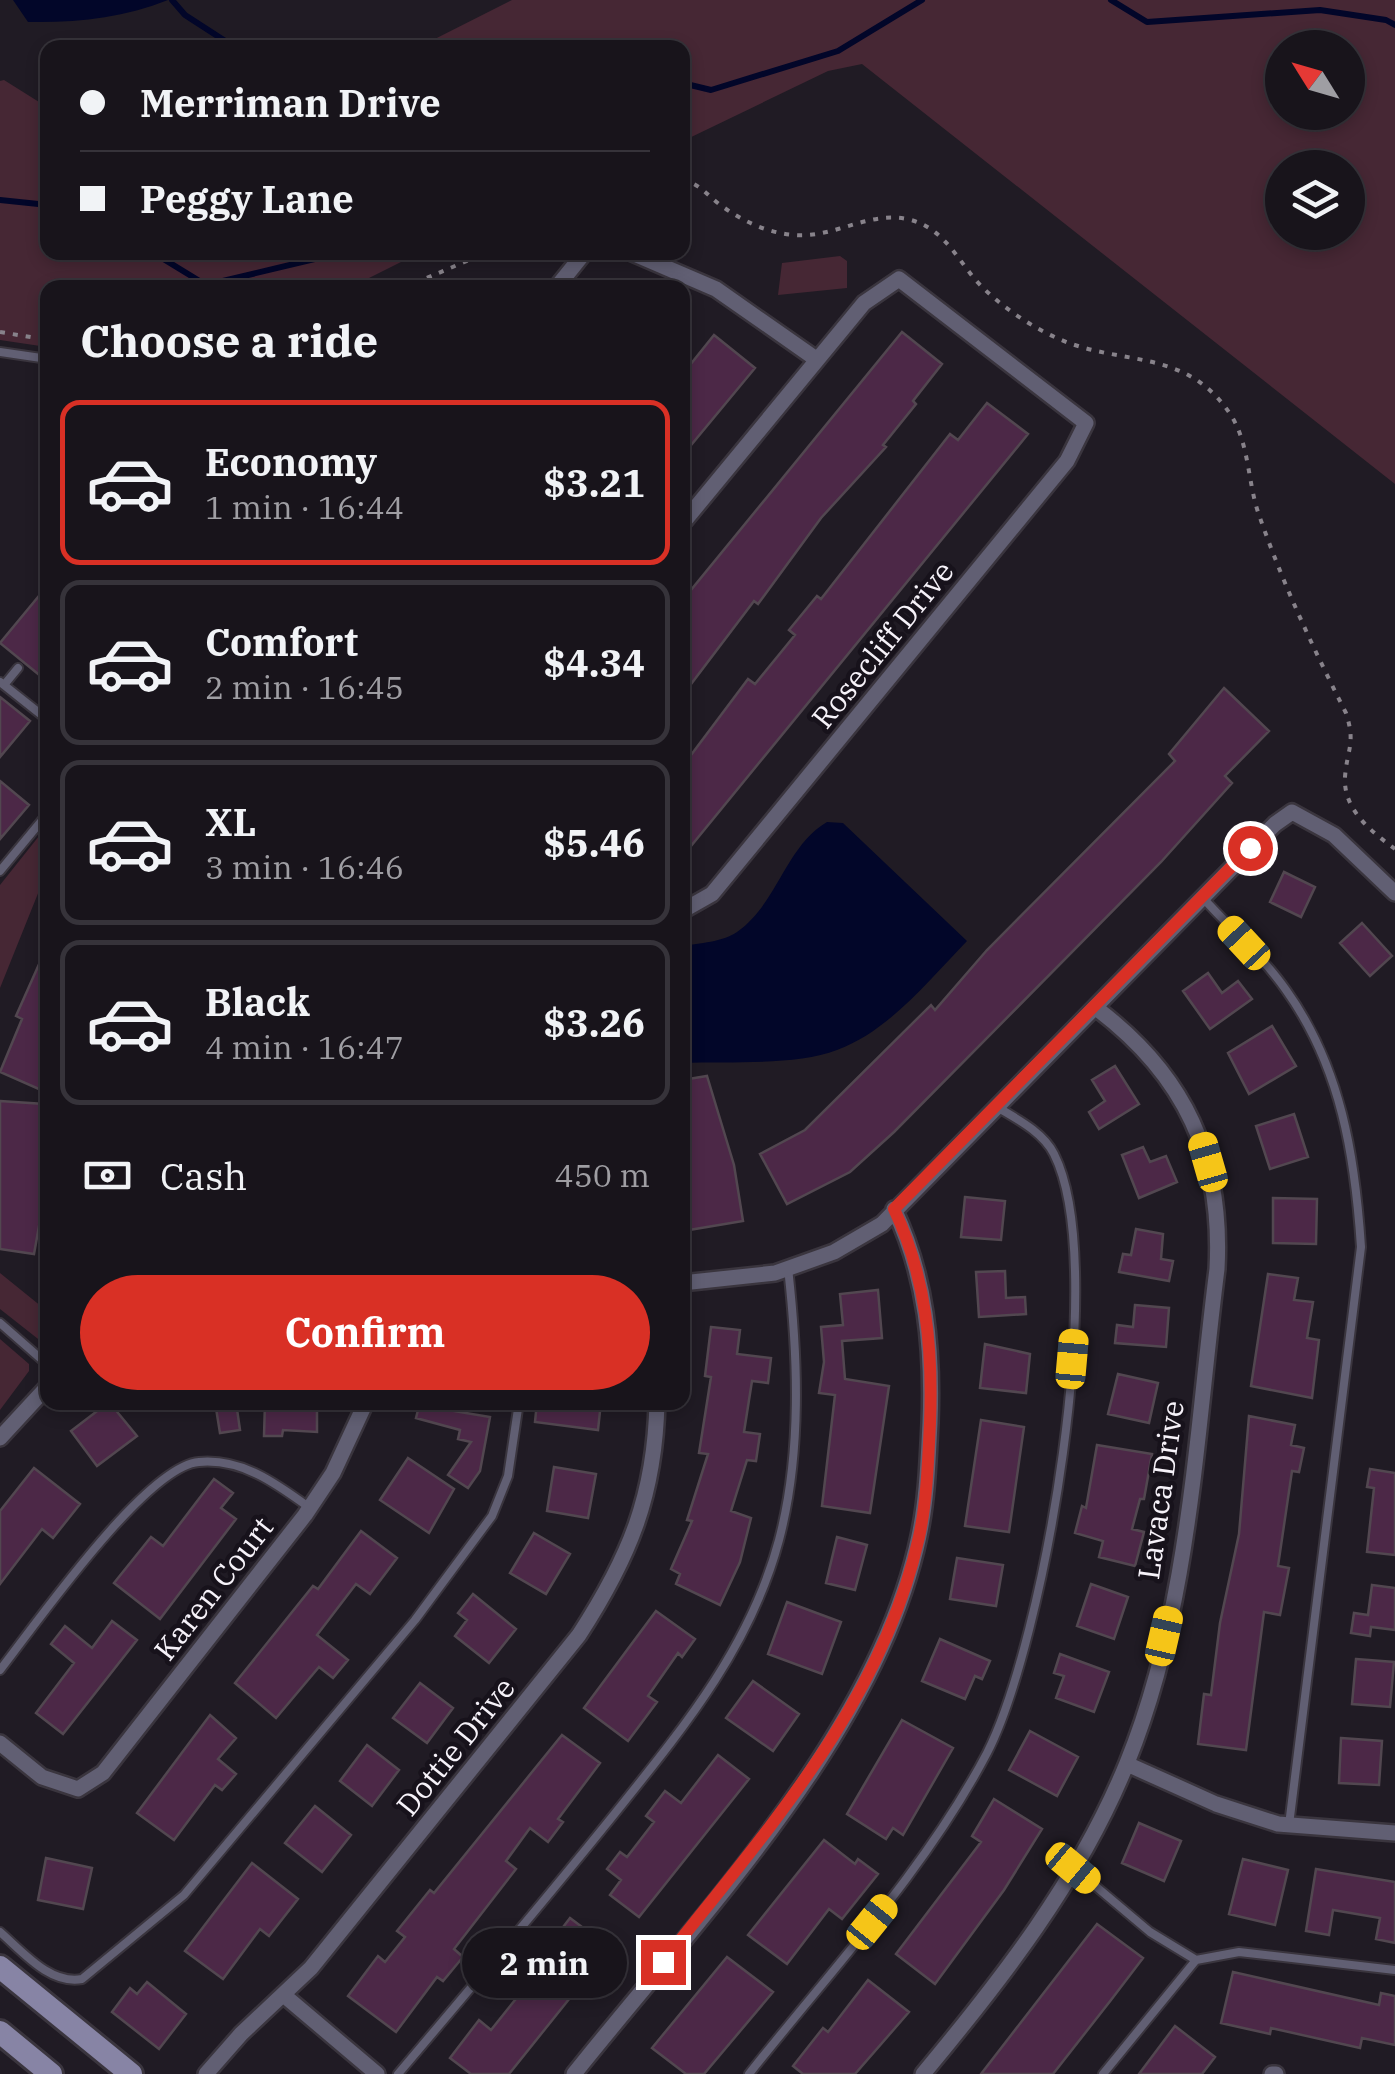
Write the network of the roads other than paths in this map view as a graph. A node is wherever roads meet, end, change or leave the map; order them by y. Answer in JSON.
{"nodes":[{"id":1,"x":579,"y":260,"type":"edge"},
{"id":2,"x":649,"y":260,"type":"edge"},
{"id":3,"x":562,"y":280,"type":"edge"},
{"id":4,"x":0,"y":352,"type":"edge"},
{"id":5,"x":40,"y":358,"type":"edge"},
{"id":6,"x":816,"y":359,"type":"junction"},
{"id":7,"x":690,"y":514,"type":"edge"},
{"id":8,"x":18,"y":668,"type":"dead end"},
{"id":9,"x":2,"y":683,"type":"edge"},
{"id":10,"x":40,"y":714,"type":"edge"},
{"id":11,"x":40,"y":823,"type":"edge"},
{"id":12,"x":0,"y":871,"type":"edge"},
{"id":13,"x":1395,"y":893,"type":"edge"},
{"id":14,"x":1202,"y":898,"type":"junction"},
{"id":15,"x":690,"y":906,"type":"edge"},
{"id":16,"x":1096,"y":1008,"type":"junction"},
{"id":17,"x":997,"y":1107,"type":"junction"},
{"id":18,"x":894,"y":1209,"type":"junction"},
{"id":19,"x":788,"y":1268,"type":"junction"},
{"id":20,"x":690,"y":1282,"type":"edge"},
{"id":21,"x":0,"y":1322,"type":"edge"},
{"id":22,"x":40,"y":1358,"type":"edge"},
{"id":23,"x":40,"y":1395,"type":"edge"},
{"id":24,"x":362,"y":1410,"type":"edge"},
{"id":25,"x":518,"y":1410,"type":"edge"},
{"id":26,"x":656,"y":1410,"type":"edge"},
{"id":27,"x":0,"y":1438,"type":"edge"},
{"id":28,"x":310,"y":1508,"type":"junction"},
{"id":29,"x":0,"y":1670,"type":"edge"},
{"id":30,"x":0,"y":1742,"type":"edge"},
{"id":31,"x":1127,"y":1764,"type":"junction"},
{"id":32,"x":1289,"y":1825,"type":"junction"},
{"id":33,"x":1395,"y":1833,"type":"edge"},
{"id":34,"x":1073,"y":1868,"type":"junction"},
{"id":35,"x":0,"y":1932,"type":"edge"},
{"id":36,"x":1196,"y":1960,"type":"junction"},
{"id":37,"x":0,"y":1968,"type":"edge"},
{"id":38,"x":1395,"y":1970,"type":"edge"},
{"id":39,"x":286,"y":1997,"type":"junction"},
{"id":40,"x":0,"y":2032,"type":"edge"},
{"id":41,"x":370,"y":2072,"type":"edge"},
{"id":42,"x":51,"y":2074,"type":"edge"},
{"id":43,"x":130,"y":2074,"type":"edge"},
{"id":44,"x":206,"y":2074,"type":"edge"},
{"id":45,"x":398,"y":2074,"type":"edge"},
{"id":46,"x":574,"y":2074,"type":"edge"},
{"id":47,"x":748,"y":2074,"type":"edge"},
{"id":48,"x":923,"y":2074,"type":"edge"},
{"id":49,"x":1103,"y":2074,"type":"edge"}],
"edges":[{"from":1,"to":3,"type":"street"},
{"from":2,"to":6,"type":"street"},
{"from":4,"to":5,"type":"lane"},
{"from":6,"to":7,"type":"street"},
{"from":6,"to":15,"type":"street","name":"Rosecliff Drive"},
{"from":8,"to":9,"type":"lane"},
{"from":9,"to":10,"type":"lane"},
{"from":11,"to":12,"type":"lane"},
{"from":13,"to":14,"type":"street"},
{"from":14,"to":16,"type":"street"},
{"from":14,"to":32,"type":"lane"},
{"from":16,"to":17,"type":"street"},
{"from":16,"to":31,"type":"street","name":"Lavaca Drive"},
{"from":17,"to":18,"type":"street"},
{"from":17,"to":47,"type":"lane"},
{"from":18,"to":19,"type":"street"},
{"from":18,"to":46,"type":"street"},
{"from":19,"to":20,"type":"street"},
{"from":19,"to":45,"type":"lane"},
{"from":21,"to":22,"type":"lane"},
{"from":23,"to":27,"type":"street"},
{"from":24,"to":28,"type":"street","name":"Karen Court"},
{"from":25,"to":35,"type":"lane"},
{"from":26,"to":39,"type":"street","name":"Dottie Drive"},
{"from":28,"to":29,"type":"lane"},
{"from":28,"to":30,"type":"street","name":"Karen Court"},
{"from":31,"to":32,"type":"street"},
{"from":31,"to":34,"type":"street","name":"Lavaca Drive"},
{"from":32,"to":33,"type":"street"},
{"from":34,"to":36,"type":"lane"},
{"from":34,"to":48,"type":"street","name":"Lavaca Drive"},
{"from":36,"to":38,"type":"lane"},
{"from":36,"to":49,"type":"lane"},
{"from":37,"to":43,"type":"main road"},
{"from":39,"to":41,"type":"street"},
{"from":39,"to":44,"type":"street","name":"Dottie Drive"},
{"from":40,"to":42,"type":"main road"}]}
